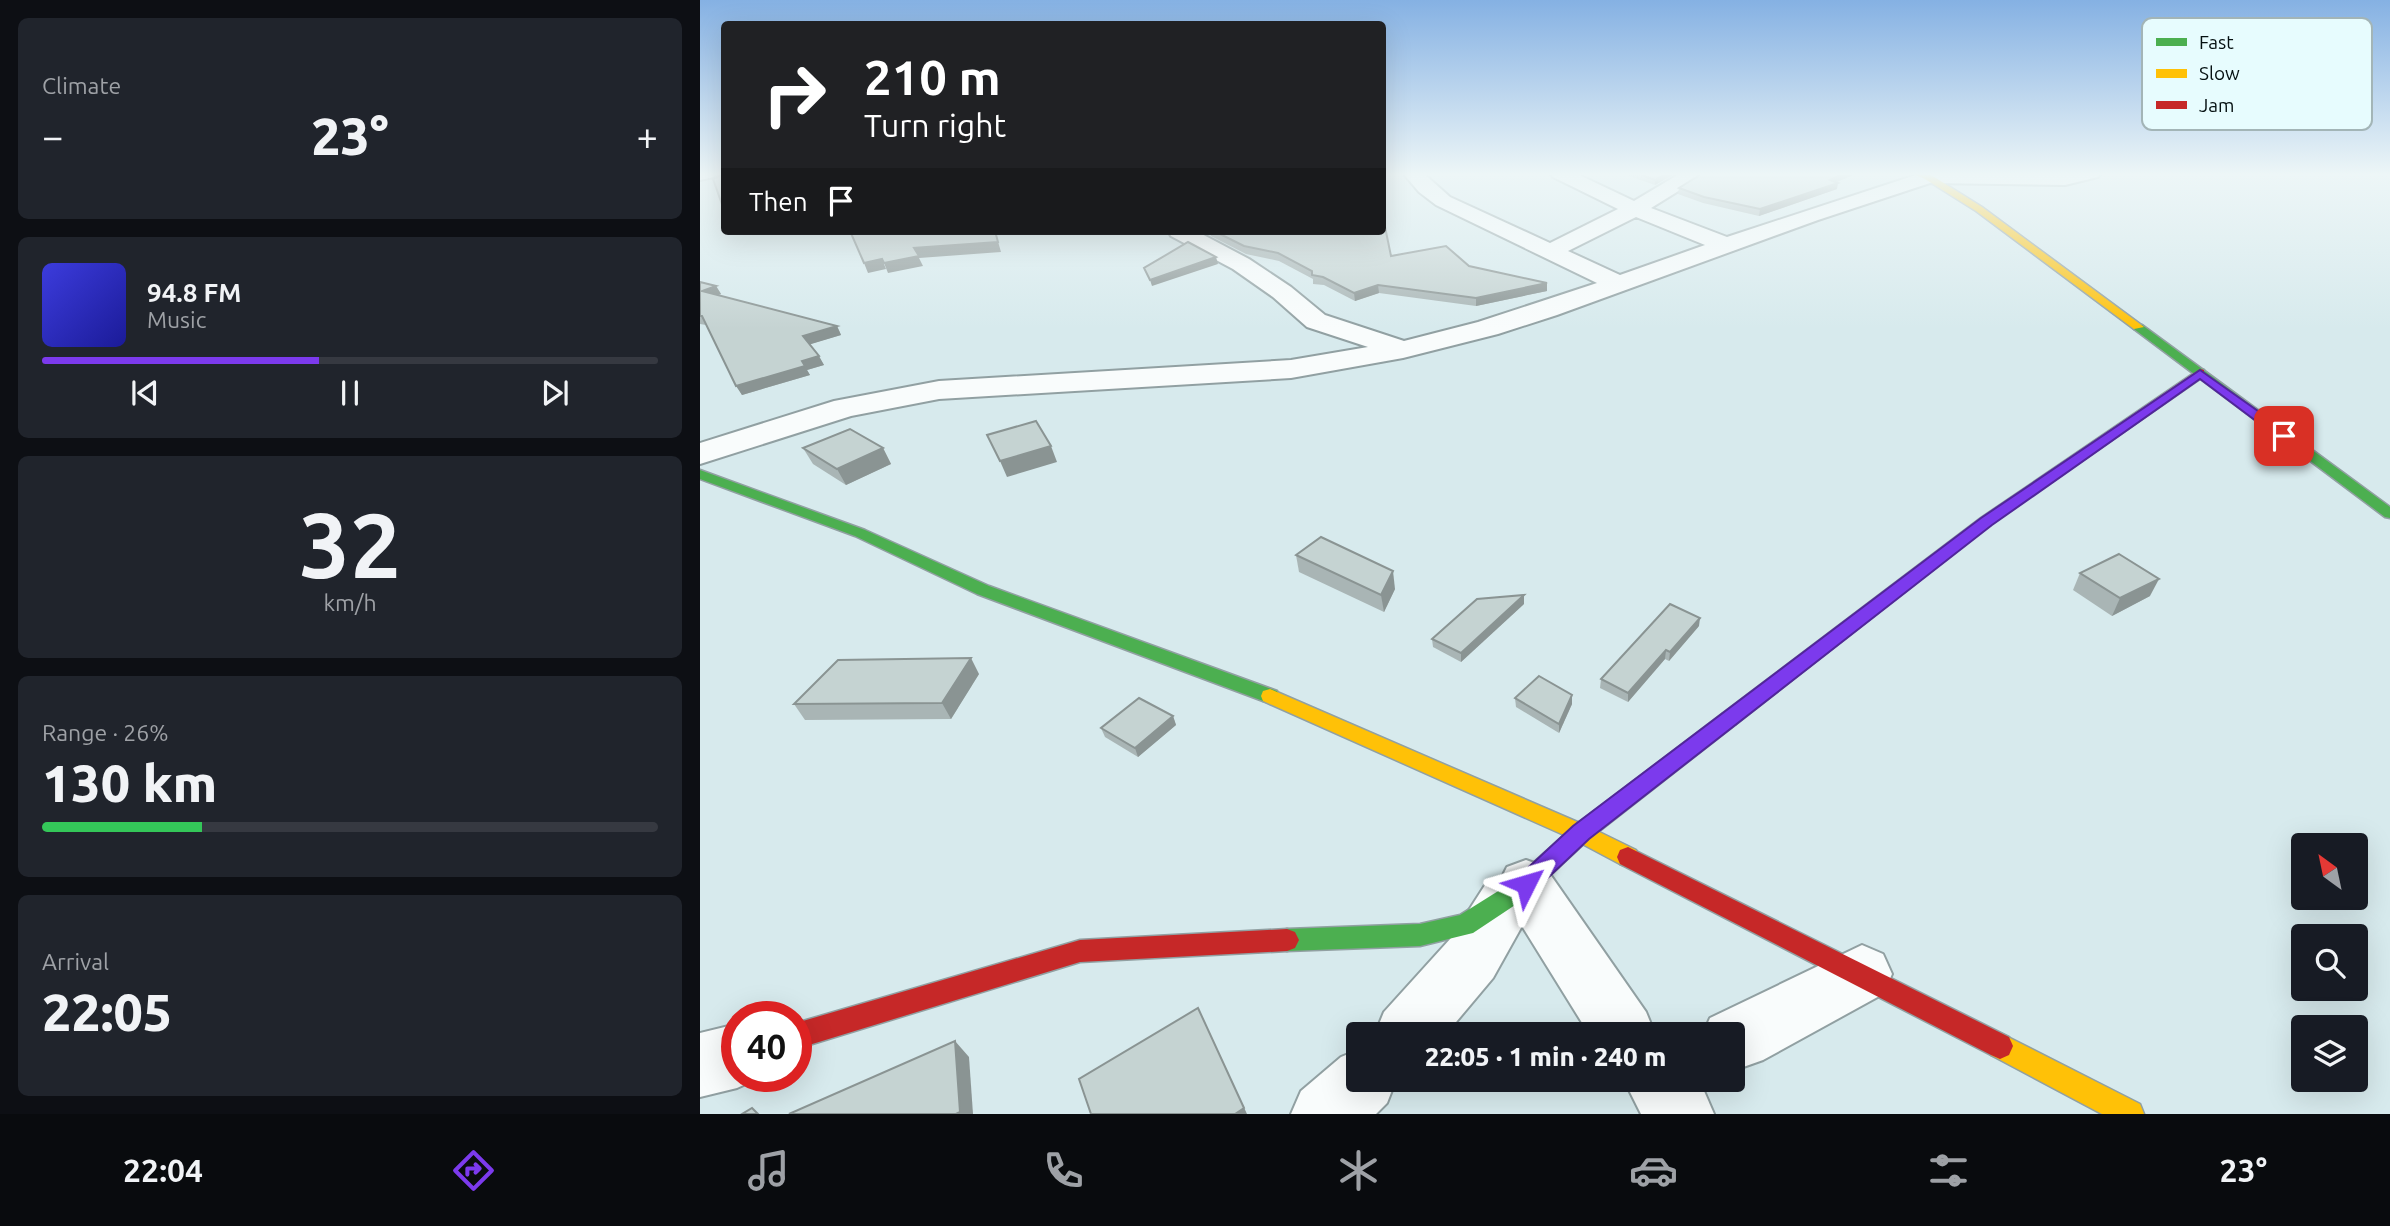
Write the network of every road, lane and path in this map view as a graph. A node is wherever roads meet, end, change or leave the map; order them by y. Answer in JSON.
{"nodes":[{"id":1,"x":1495,"y":225,"type":"edge"},
{"id":2,"x":1603,"y":225,"type":"edge"},
{"id":3,"x":1675,"y":225,"type":"edge"},
{"id":4,"x":1782,"y":225,"type":"edge"},
{"id":5,"x":2001,"y":225,"type":"edge"},
{"id":6,"x":1187,"y":235,"type":"edge"},
{"id":7,"x":1726,"y":245,"type":"junction"},
{"id":8,"x":1551,"y":251,"type":"junction"},
{"id":9,"x":1622,"y":285,"type":"junction"},
{"id":10,"x":1316,"y":321,"type":"junction"},
{"id":11,"x":1403,"y":350,"type":"junction"},
{"id":12,"x":1291,"y":369,"type":"junction"},
{"id":13,"x":2200,"y":373,"type":"junction"},
{"id":14,"x":700,"y":454,"type":"edge"},
{"id":15,"x":700,"y":474,"type":"edge"},
{"id":16,"x":2390,"y":514,"type":"edge"},
{"id":17,"x":1581,"y":832,"type":"junction"},
{"id":18,"x":1516,"y":892,"type":"junction"},
{"id":19,"x":1862,"y":974,"type":"junction"},
{"id":20,"x":1416,"y":1022,"type":"edge"},
{"id":21,"x":1615,"y":1022,"type":"edge"},
{"id":22,"x":812,"y":1031,"type":"edge"},
{"id":23,"x":1745,"y":1036,"type":"edge"},
{"id":24,"x":721,"y":1060,"type":"edge"},
{"id":25,"x":700,"y":1065,"type":"edge"},
{"id":26,"x":1665,"y":1092,"type":"edge"},
{"id":27,"x":1681,"y":1114,"type":"edge"},
{"id":28,"x":2130,"y":1114,"type":"edge"}],
"edges":[{"from":1,"to":8,"type":"street"},
{"from":2,"to":8,"type":"street"},
{"from":3,"to":7,"type":"street"},
{"from":4,"to":7,"type":"street"},
{"from":5,"to":13,"type":"street"},
{"from":6,"to":10,"type":"street"},
{"from":7,"to":9,"type":"street"},
{"from":8,"to":9,"type":"street"},
{"from":9,"to":11,"type":"street"},
{"from":10,"to":11,"type":"street"},
{"from":10,"to":12,"type":"street"},
{"from":11,"to":12,"type":"street"},
{"from":12,"to":14,"type":"street"},
{"from":13,"to":16,"type":"street"},
{"from":13,"to":17,"type":"street"},
{"from":15,"to":17,"type":"street"},
{"from":17,"to":18,"type":"street"},
{"from":17,"to":19,"type":"street"},
{"from":18,"to":20,"type":"street"},
{"from":18,"to":21,"type":"street"},
{"from":18,"to":22,"type":"street"},
{"from":19,"to":23,"type":"street"},
{"from":19,"to":28,"type":"street"},
{"from":24,"to":25,"type":"street"},
{"from":26,"to":27,"type":"street"}]}
